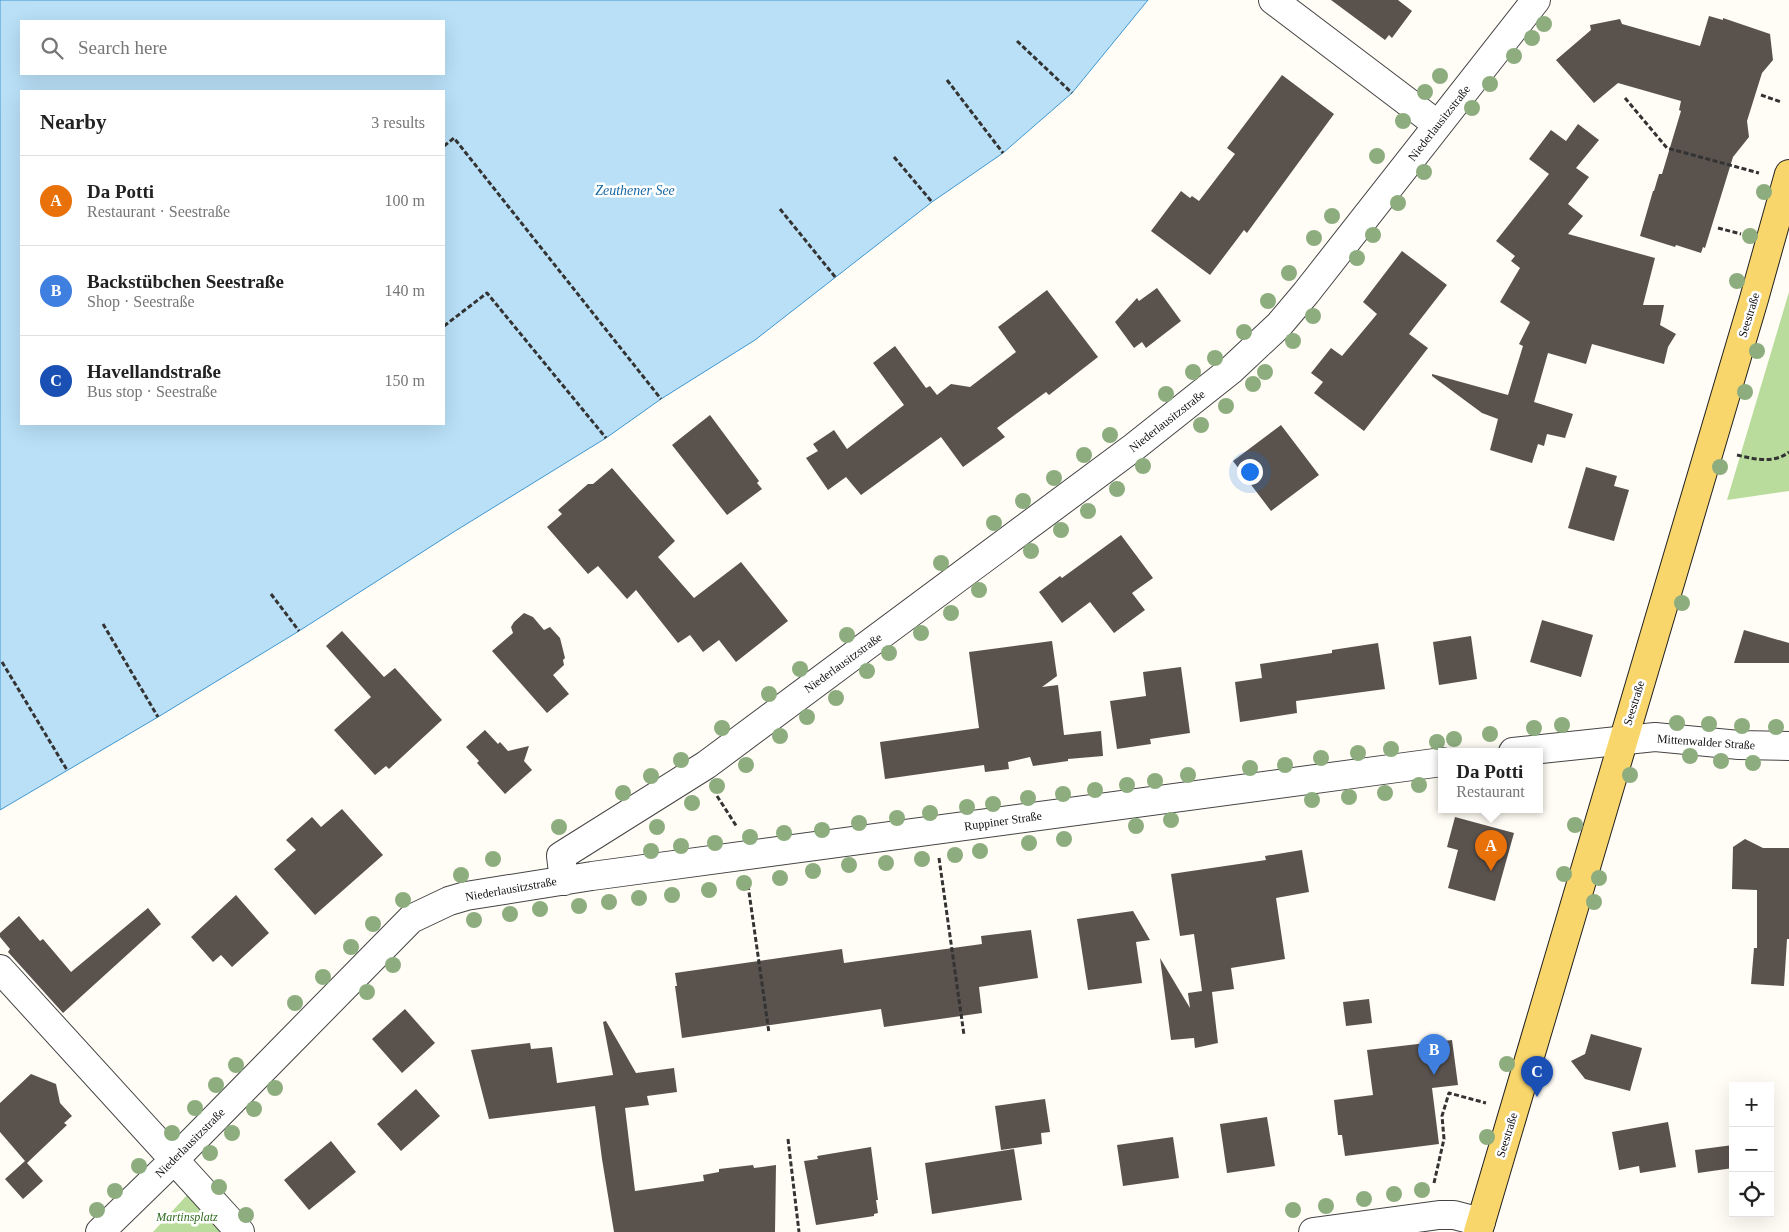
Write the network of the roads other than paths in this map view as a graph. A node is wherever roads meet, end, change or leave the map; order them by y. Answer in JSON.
{"nodes":[{"id":1,"x":1273,"y":0,"type":"edge"},
{"id":2,"x":1536,"y":0,"type":"edge"},
{"id":3,"x":1438,"y":125,"type":"junction"},
{"id":4,"x":1789,"y":174,"type":"edge"},
{"id":5,"x":1622,"y":740,"type":"junction"},
{"id":6,"x":1789,"y":746,"type":"edge"},
{"id":7,"x":1543,"y":749,"type":"edge"},
{"id":8,"x":1438,"y":763,"type":"edge"},
{"id":9,"x":564,"y":880,"type":"junction"},
{"id":10,"x":0,"y":968,"type":"edge"},
{"id":11,"x":174,"y":1160,"type":"junction"},
{"id":12,"x":1480,"y":1227,"type":"edge"},
{"id":13,"x":100,"y":1232,"type":"edge"},
{"id":14,"x":240,"y":1232,"type":"edge"},
{"id":15,"x":1313,"y":1232,"type":"edge"}],
"edges":[{"from":1,"to":3,"type":"street"},
{"from":2,"to":3,"type":"street","name":"Niederlausitzstraße"},
{"from":3,"to":9,"type":"street","name":"Niederlausitzstraße"},
{"from":4,"to":5,"type":"main road","name":"Seestraße"},
{"from":5,"to":6,"type":"street","name":"Mittenwalder Straße"},
{"from":5,"to":7,"type":"street"},
{"from":5,"to":12,"type":"main road","name":"Seestraße"},
{"from":8,"to":9,"type":"street","name":"Ruppiner Straße"},
{"from":9,"to":11,"type":"street","name":"Niederlausitzstraße"},
{"from":10,"to":11,"type":"street"},
{"from":11,"to":13,"type":"street","name":"Niederlausitzstraße"},
{"from":11,"to":14,"type":"street"},
{"from":12,"to":15,"type":"street"}]}
